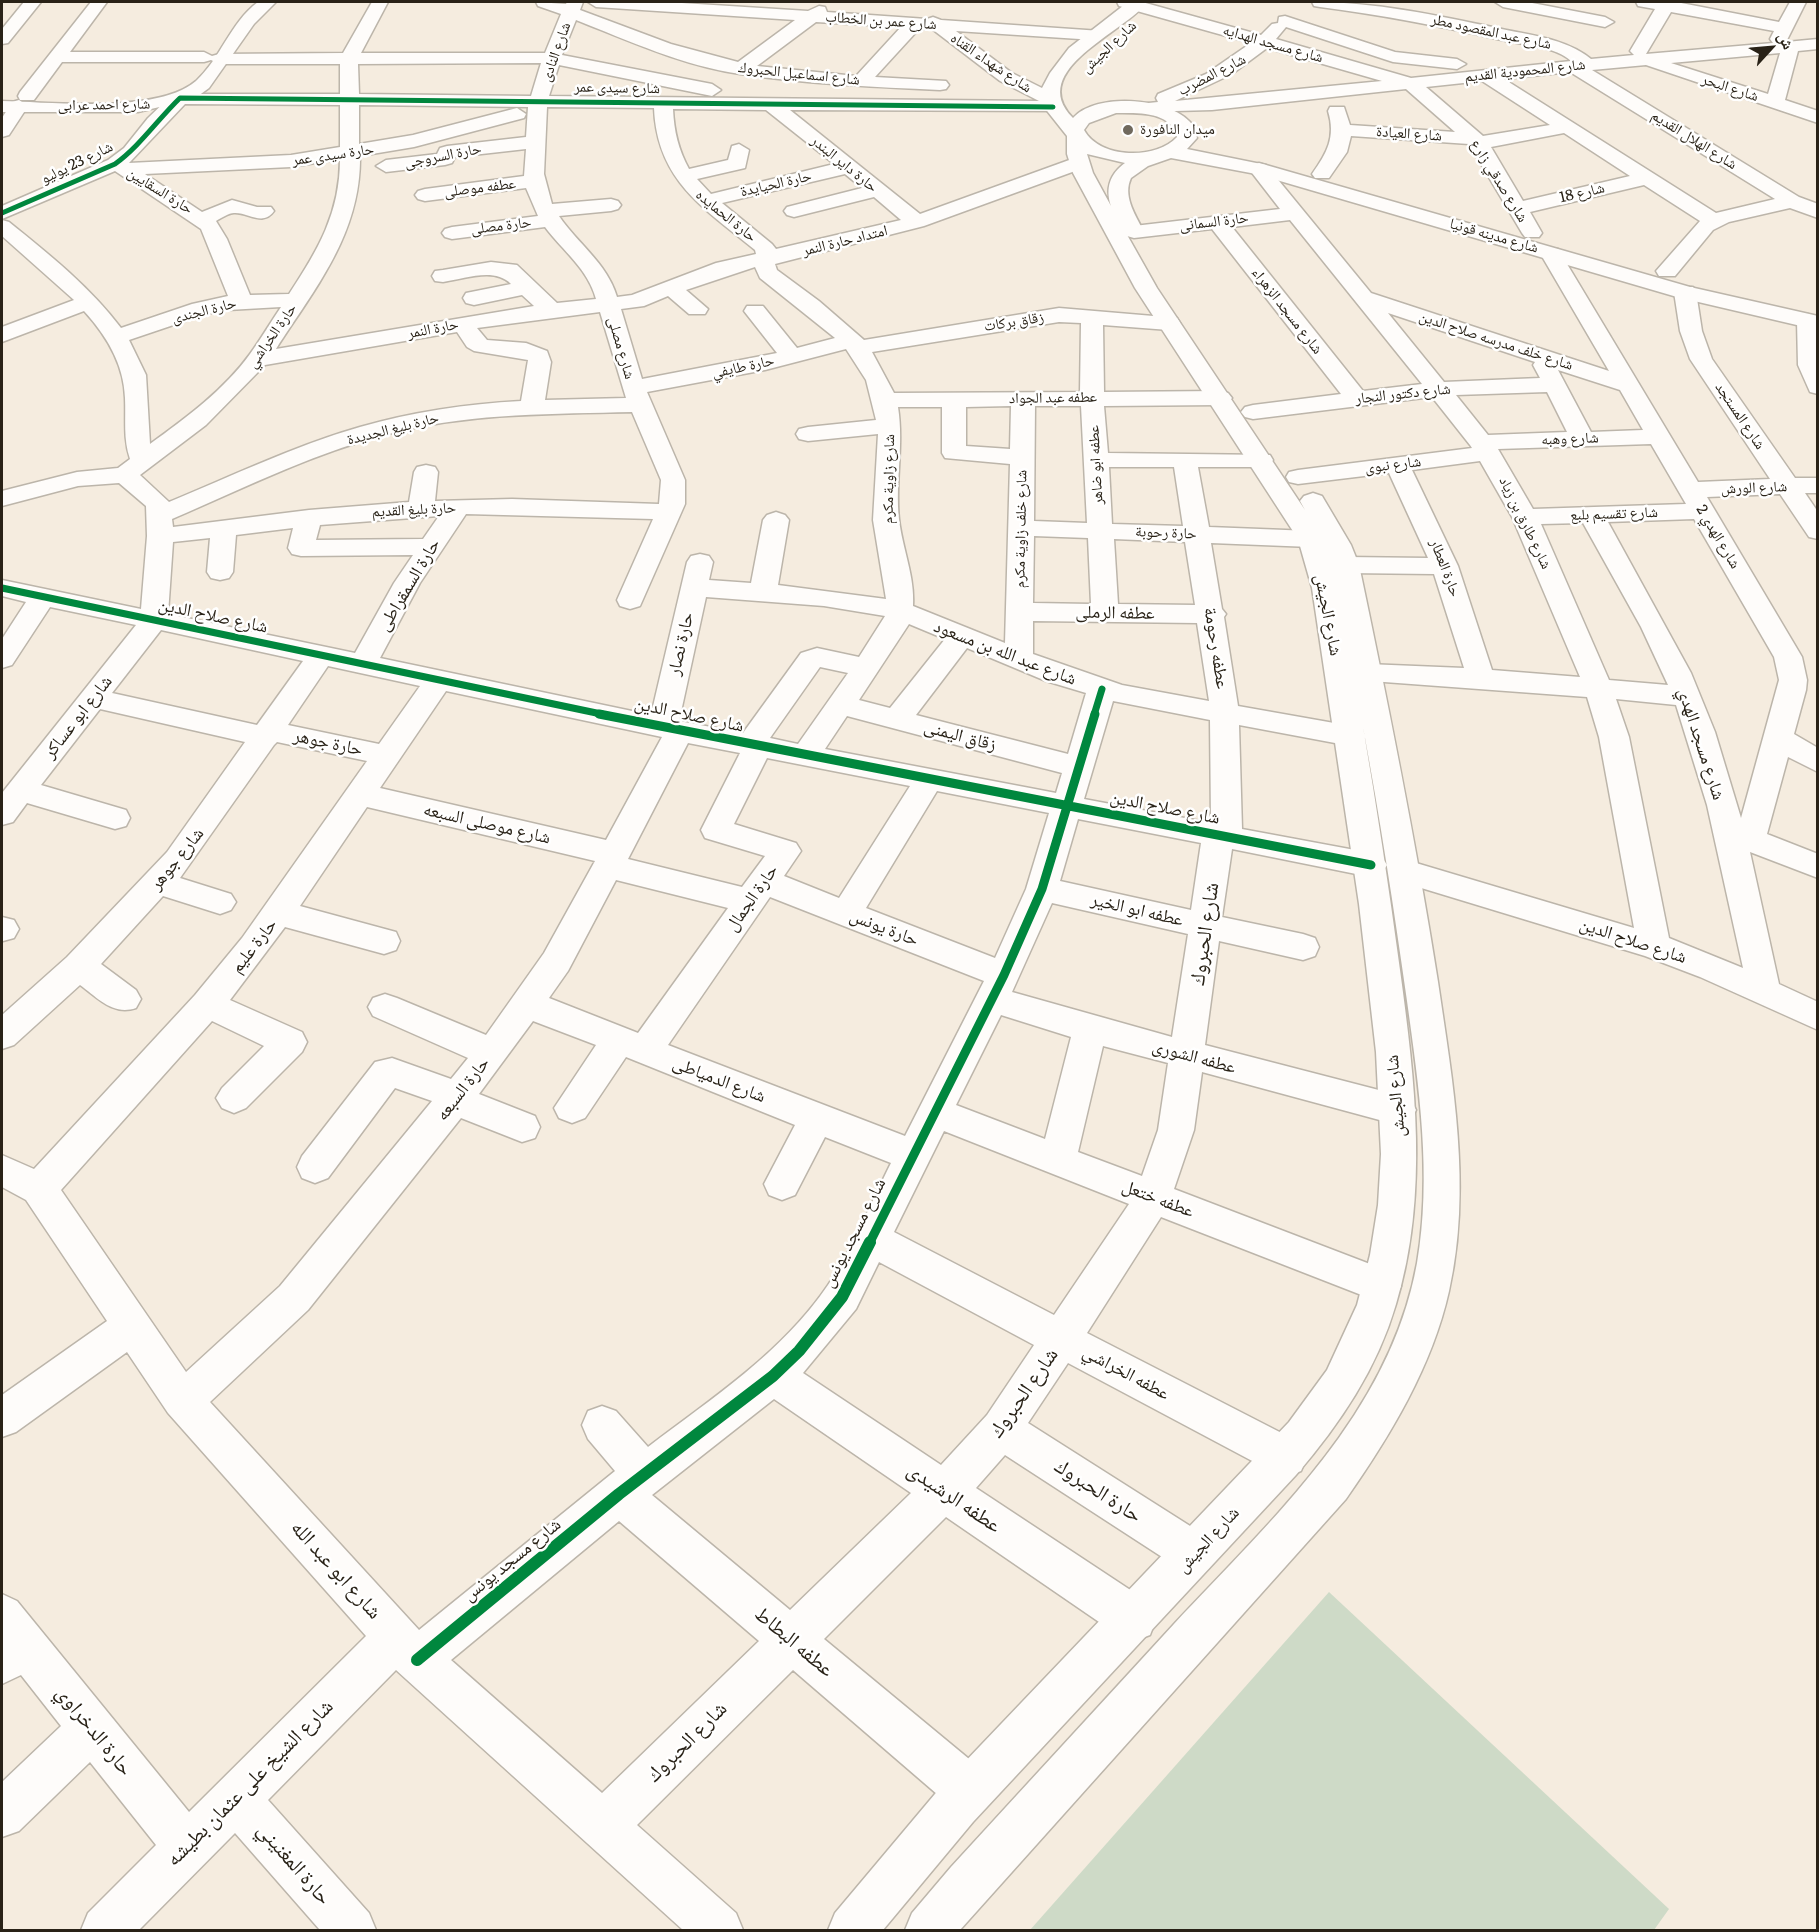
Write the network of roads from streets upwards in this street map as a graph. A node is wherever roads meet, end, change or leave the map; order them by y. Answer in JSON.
{"nodes":[{"id":1,"x":33,"y":2,"type":"edge"},
{"id":2,"x":99,"y":2,"type":"edge"},
{"id":3,"x":242,"y":2,"type":"edge"},
{"id":4,"x":267,"y":2,"type":"edge"},
{"id":5,"x":380,"y":2,"type":"edge"},
{"id":6,"x":544,"y":2,"type":"edge"},
{"id":7,"x":596,"y":2,"type":"edge"},
{"id":8,"x":833,"y":2,"type":"edge"},
{"id":9,"x":1320,"y":2,"type":"edge"},
{"id":10,"x":1570,"y":2,"type":"edge"},
{"id":11,"x":1644,"y":2,"type":"edge"},
{"id":12,"x":1798,"y":2,"type":"edge"},
{"id":13,"x":638,"y":3,"type":"edge"},
{"id":14,"x":1143,"y":3,"type":"edge"},
{"id":15,"x":1667,"y":4,"type":"edge"},
{"id":16,"x":693,"y":5,"type":"edge"},
{"id":17,"x":1497,"y":5,"type":"edge"},
{"id":18,"x":573,"y":6,"type":"edge"},
{"id":19,"x":781,"y":8,"type":"edge"},
{"id":20,"x":713,"y":9,"type":"junction"},
{"id":21,"x":1726,"y":9,"type":"edge"},
{"id":22,"x":1007,"y":10,"type":"dead end"},
{"id":23,"x":1622,"y":12,"type":"dead end"},
{"id":24,"x":1698,"y":12,"type":"junction"},
{"id":25,"x":1403,"y":13,"type":"junction"},
{"id":26,"x":1291,"y":15,"type":"joint"},
{"id":27,"x":813,"y":16,"type":"junction"},
{"id":28,"x":923,"y":16,"type":"junction"},
{"id":29,"x":1605,"y":22,"type":"dead end"},
{"id":30,"x":1454,"y":24,"type":"junction"},
{"id":31,"x":1000,"y":28,"type":"junction"},
{"id":32,"x":1489,"y":32,"type":"junction"},
{"id":33,"x":761,"y":34,"type":"dead end"},
{"id":34,"x":1095,"y":35,"type":"junction"},
{"id":35,"x":1818,"y":36,"type":"edge"},
{"id":36,"x":785,"y":37,"type":"junction"},
{"id":37,"x":1584,"y":38,"type":"dead end"},
{"id":38,"x":1785,"y":38,"type":"junction"},
{"id":39,"x":2,"y":39,"type":"edge"},
{"id":40,"x":1265,"y":41,"type":"junction"},
{"id":41,"x":1818,"y":44,"type":"edge"},
{"id":42,"x":1605,"y":45,"type":"dead end"},
{"id":43,"x":1709,"y":45,"type":"junction"},
{"id":44,"x":687,"y":53,"type":"junction"},
{"id":45,"x":1636,"y":54,"type":"junction"},
{"id":46,"x":56,"y":57,"type":"junction"},
{"id":47,"x":1393,"y":57,"type":"junction"},
{"id":48,"x":211,"y":58,"type":"junction"},
{"id":49,"x":552,"y":58,"type":"junction"},
{"id":50,"x":349,"y":59,"type":"junction"},
{"id":51,"x":456,"y":59,"type":"junction"},
{"id":52,"x":1579,"y":62,"type":"junction"},
{"id":53,"x":1444,"y":64,"type":"junction"},
{"id":54,"x":741,"y":69,"type":"junction"},
{"id":55,"x":1483,"y":70,"type":"junction"},
{"id":56,"x":1078,"y":76,"type":"dead end"},
{"id":57,"x":861,"y":81,"type":"junction"},
{"id":58,"x":1410,"y":83,"type":"junction"},
{"id":59,"x":956,"y":86,"type":"dead end"},
{"id":60,"x":992,"y":88,"type":"dead end"},
{"id":61,"x":1028,"y":90,"type":"junction"},
{"id":62,"x":1329,"y":92,"type":"junction"},
{"id":63,"x":1085,"y":93,"type":"dead end"},
{"id":64,"x":2,"y":96,"type":"edge"},
{"id":65,"x":1818,"y":96,"type":"edge"},
{"id":66,"x":180,"y":98,"type":"junction"},
{"id":67,"x":348,"y":100,"type":"junction"},
{"id":68,"x":442,"y":101,"type":"junction"},
{"id":69,"x":1234,"y":101,"type":"junction"},
{"id":70,"x":16,"y":103,"type":"edge"},
{"id":71,"x":1774,"y":103,"type":"junction"},
{"id":72,"x":768,"y":104,"type":"junction"},
{"id":73,"x":1052,"y":104,"type":"junction"},
{"id":74,"x":538,"y":107,"type":"junction"},
{"id":75,"x":1136,"y":107,"type":"junction"},
{"id":76,"x":662,"y":112,"type":"junction"},
{"id":77,"x":1814,"y":116,"type":"edge"},
{"id":78,"x":640,"y":122,"type":"dead end"},
{"id":79,"x":1568,"y":128,"type":"junction"},
{"id":80,"x":1343,"y":130,"type":"junction"},
{"id":81,"x":2,"y":131,"type":"edge"},
{"id":82,"x":1187,"y":132,"type":"junction"},
{"id":83,"x":1477,"y":141,"type":"junction"},
{"id":84,"x":536,"y":142,"type":"junction"},
{"id":85,"x":1076,"y":143,"type":"junction"},
{"id":86,"x":739,"y":150,"type":"dead end"},
{"id":87,"x":1163,"y":154,"type":"junction"},
{"id":88,"x":350,"y":161,"type":"junction"},
{"id":89,"x":120,"y":166,"type":"junction"},
{"id":90,"x":848,"y":167,"type":"junction"},
{"id":91,"x":1259,"y":169,"type":"junction"},
{"id":92,"x":659,"y":174,"type":"dead end"},
{"id":93,"x":682,"y":174,"type":"junction"},
{"id":94,"x":1322,"y":174,"type":"junction"},
{"id":95,"x":1647,"y":178,"type":"junction"},
{"id":96,"x":535,"y":181,"type":"junction"},
{"id":97,"x":877,"y":190,"type":"junction"},
{"id":98,"x":425,"y":195,"type":"dead end"},
{"id":99,"x":1792,"y":201,"type":"junction"},
{"id":100,"x":611,"y":205,"type":"dead end"},
{"id":101,"x":1517,"y":208,"type":"junction"},
{"id":102,"x":705,"y":209,"type":"junction"},
{"id":103,"x":794,"y":210,"type":"dead end"},
{"id":104,"x":264,"y":211,"type":"dead end"},
{"id":105,"x":1818,"y":212,"type":"edge"},
{"id":106,"x":2,"y":213,"type":"edge"},
{"id":107,"x":1295,"y":213,"type":"junction"},
{"id":108,"x":548,"y":215,"type":"junction"},
{"id":109,"x":203,"y":219,"type":"junction"},
{"id":110,"x":1714,"y":221,"type":"junction"},
{"id":111,"x":917,"y":222,"type":"junction"},
{"id":112,"x":1217,"y":222,"type":"junction"},
{"id":113,"x":2,"y":226,"type":"edge"},
{"id":114,"x":452,"y":232,"type":"dead end"},
{"id":115,"x":1134,"y":232,"type":"junction"},
{"id":116,"x":1532,"y":233,"type":"junction"},
{"id":117,"x":753,"y":237,"type":"junction"},
{"id":118,"x":731,"y":243,"type":"dead end"},
{"id":119,"x":1551,"y":253,"type":"junction"},
{"id":120,"x":765,"y":260,"type":"junction"},
{"id":121,"x":1667,"y":271,"type":"junction"},
{"id":122,"x":443,"y":276,"type":"dead end"},
{"id":123,"x":527,"y":287,"type":"junction"},
{"id":124,"x":671,"y":288,"type":"junction"},
{"id":125,"x":1685,"y":292,"type":"junction"},
{"id":126,"x":1362,"y":297,"type":"junction"},
{"id":127,"x":474,"y":298,"type":"dead end"},
{"id":128,"x":297,"y":300,"type":"junction"},
{"id":129,"x":241,"y":301,"type":"junction"},
{"id":130,"x":89,"y":302,"type":"junction"},
{"id":131,"x":609,"y":305,"type":"junction"},
{"id":132,"x":210,"y":307,"type":"junction"},
{"id":133,"x":550,"y":309,"type":"junction"},
{"id":134,"x":697,"y":309,"type":"dead end"},
{"id":135,"x":755,"y":311,"type":"dead end"},
{"id":136,"x":1092,"y":317,"type":"junction"},
{"id":137,"x":1814,"y":317,"type":"edge"},
{"id":138,"x":283,"y":321,"type":"junction"},
{"id":139,"x":462,"y":323,"type":"junction"},
{"id":140,"x":1168,"y":323,"type":"junction"},
{"id":141,"x":2,"y":335,"type":"edge"},
{"id":142,"x":114,"y":338,"type":"junction"},
{"id":143,"x":856,"y":344,"type":"junction"},
{"id":144,"x":792,"y":356,"type":"junction"},
{"id":145,"x":1539,"y":356,"type":"junction"},
{"id":146,"x":258,"y":359,"type":"junction"},
{"id":147,"x":1206,"y":362,"type":"junction"},
{"id":148,"x":1554,"y":385,"type":"junction"},
{"id":149,"x":1630,"y":386,"type":"junction"},
{"id":150,"x":1818,"y":387,"type":"edge"},
{"id":151,"x":1438,"y":389,"type":"junction"},
{"id":152,"x":637,"y":396,"type":"junction"},
{"id":153,"x":1023,"y":398,"type":"junction"},
{"id":154,"x":1092,"y":398,"type":"junction"},
{"id":155,"x":1220,"y":398,"type":"junction"},
{"id":156,"x":1357,"y":399,"type":"junction"},
{"id":157,"x":532,"y":407,"type":"junction"},
{"id":158,"x":954,"y":411,"type":"junction"},
{"id":159,"x":1253,"y":412,"type":"junction"},
{"id":160,"x":888,"y":416,"type":"junction"},
{"id":161,"x":807,"y":434,"type":"dead end"},
{"id":162,"x":1659,"y":436,"type":"junction"},
{"id":163,"x":1583,"y":439,"type":"junction"},
{"id":164,"x":1485,"y":448,"type":"junction"},
{"id":165,"x":1022,"y":457,"type":"junction"},
{"id":166,"x":1096,"y":460,"type":"junction"},
{"id":167,"x":1260,"y":460,"type":"junction"},
{"id":168,"x":1185,"y":461,"type":"junction"},
{"id":169,"x":1397,"y":464,"type":"junction"},
{"id":170,"x":134,"y":468,"type":"junction"},
{"id":171,"x":426,"y":472,"type":"dead end"},
{"id":172,"x":1298,"y":477,"type":"junction"},
{"id":173,"x":1818,"y":485,"type":"edge"},
{"id":174,"x":1788,"y":486,"type":"junction"},
{"id":175,"x":2,"y":499,"type":"edge"},
{"id":176,"x":1696,"y":501,"type":"junction"},
{"id":177,"x":458,"y":507,"type":"junction"},
{"id":178,"x":422,"y":509,"type":"junction"},
{"id":179,"x":669,"y":512,"type":"junction"},
{"id":180,"x":1591,"y":515,"type":"junction"},
{"id":181,"x":1525,"y":517,"type":"junction"},
{"id":182,"x":309,"y":518,"type":"junction"},
{"id":183,"x":776,"y":520,"type":"dead end"},
{"id":184,"x":160,"y":526,"type":"junction"},
{"id":185,"x":224,"y":528,"type":"junction"},
{"id":186,"x":1020,"y":528,"type":"junction"},
{"id":187,"x":1100,"y":531,"type":"junction"},
{"id":188,"x":1818,"y":531,"type":"edge"},
{"id":189,"x":1196,"y":534,"type":"junction"},
{"id":190,"x":1311,"y":538,"type":"junction"},
{"id":191,"x":431,"y":547,"type":"junction"},
{"id":192,"x":1346,"y":565,"type":"junction"},
{"id":193,"x":1445,"y":567,"type":"junction"},
{"id":194,"x":220,"y":572,"type":"dead end"},
{"id":195,"x":697,"y":575,"type":"joint"},
{"id":196,"x":2,"y":588,"type":"edge"},
{"id":197,"x":763,"y":592,"type":"junction"},
{"id":198,"x":43,"y":597,"type":"junction"},
{"id":199,"x":630,"y":600,"type":"dead end"},
{"id":200,"x":901,"y":611,"type":"junction"},
{"id":201,"x":1019,"y":612,"type":"junction"},
{"id":202,"x":1105,"y":613,"type":"junction"},
{"id":203,"x":1212,"y":614,"type":"junction"},
{"id":204,"x":154,"y":620,"type":"junction"},
{"id":205,"x":961,"y":637,"type":"junction"},
{"id":206,"x":321,"y":656,"type":"junction"},
{"id":207,"x":2,"y":658,"type":"edge"},
{"id":208,"x":1019,"y":659,"type":"junction"},
{"id":209,"x":363,"y":664,"type":"junction"},
{"id":210,"x":866,"y":668,"type":"junction"},
{"id":211,"x":1791,"y":669,"type":"junction"},
{"id":212,"x":1367,"y":673,"type":"junction"},
{"id":213,"x":1481,"y":678,"type":"junction"},
{"id":214,"x":439,"y":680,"type":"junction"},
{"id":215,"x":1818,"y":683,"type":"edge"},
{"id":216,"x":1598,"y":687,"type":"junction"},
{"id":217,"x":1102,"y":689,"type":"junction"},
{"id":218,"x":1687,"y":696,"type":"junction"},
{"id":219,"x":93,"y":698,"type":"junction"},
{"id":220,"x":841,"y":705,"type":"junction"},
{"id":221,"x":1226,"y":715,"type":"junction"},
{"id":222,"x":896,"y":720,"type":"junction"},
{"id":223,"x":671,"y":729,"type":"junction"},
{"id":224,"x":268,"y":734,"type":"junction"},
{"id":225,"x":1351,"y":736,"type":"junction"},
{"id":226,"x":1778,"y":738,"type":"junction"},
{"id":227,"x":754,"y":745,"type":"junction"},
{"id":228,"x":385,"y":755,"type":"junction"},
{"id":229,"x":806,"y":755,"type":"junction"},
{"id":230,"x":1818,"y":762,"type":"edge"},
{"id":231,"x":1078,"y":767,"type":"junction"},
{"id":232,"x":930,"y":779,"type":"junction"},
{"id":233,"x":21,"y":790,"type":"junction"},
{"id":234,"x":358,"y":794,"type":"junction"},
{"id":235,"x":1068,"y":806,"type":"junction"},
{"id":236,"x":2,"y":814,"type":"edge"},
{"id":237,"x":115,"y":818,"type":"dead end"},
{"id":238,"x":1223,"y":836,"type":"junction"},
{"id":239,"x":1740,"y":836,"type":"junction"},
{"id":240,"x":611,"y":860,"type":"junction"},
{"id":241,"x":1371,"y":865,"type":"junction"},
{"id":242,"x":1818,"y":867,"type":"edge"},
{"id":243,"x":1406,"y":872,"type":"junction"},
{"id":244,"x":158,"y":883,"type":"junction"},
{"id":245,"x":1042,"y":889,"type":"junction"},
{"id":246,"x":756,"y":891,"type":"junction"},
{"id":247,"x":220,"y":902,"type":"dead end"},
{"id":248,"x":280,"y":913,"type":"junction"},
{"id":249,"x":846,"y":914,"type":"junction"},
{"id":250,"x":1206,"y":926,"type":"junction"},
{"id":251,"x":384,"y":941,"type":"dead end"},
{"id":252,"x":1654,"y":946,"type":"junction"},
{"id":253,"x":1303,"y":947,"type":"dead end"},
{"id":254,"x":79,"y":966,"type":"junction"},
{"id":255,"x":998,"y":987,"type":"junction"},
{"id":256,"x":1764,"y":992,"type":"junction"},
{"id":257,"x":124,"y":999,"type":"dead end"},
{"id":258,"x":207,"y":1004,"type":"junction"},
{"id":259,"x":527,"y":1004,"type":"junction"},
{"id":260,"x":385,"y":1007,"type":"dead end"},
{"id":261,"x":1818,"y":1017,"type":"edge"},
{"id":262,"x":6,"y":1026,"type":"edge"},
{"id":263,"x":1090,"y":1029,"type":"junction"},
{"id":264,"x":631,"y":1046,"type":"junction"},
{"id":265,"x":492,"y":1053,"type":"junction"},
{"id":266,"x":1188,"y":1055,"type":"junction"},
{"id":267,"x":234,"y":1098,"type":"dead end"},
{"id":268,"x":456,"y":1098,"type":"junction"},
{"id":269,"x":572,"y":1108,"type":"dead end"},
{"id":270,"x":934,"y":1112,"type":"junction"},
{"id":271,"x":817,"y":1118,"type":"junction"},
{"id":272,"x":1399,"y":1125,"type":"junction"},
{"id":273,"x":522,"y":1127,"type":"dead end"},
{"id":274,"x":1442,"y":1147,"type":"junction"},
{"id":275,"x":912,"y":1155,"type":"junction"},
{"id":276,"x":1058,"y":1160,"type":"junction"},
{"id":277,"x":315,"y":1167,"type":"dead end"},
{"id":278,"x":2,"y":1170,"type":"edge"},
{"id":279,"x":782,"y":1184,"type":"dead end"},
{"id":280,"x":39,"y":1189,"type":"junction"},
{"id":281,"x":1153,"y":1197,"type":"junction"},
{"id":282,"x":871,"y":1239,"type":"junction"},
{"id":283,"x":1382,"y":1286,"type":"junction"},
{"id":284,"x":132,"y":1326,"type":"junction"},
{"id":285,"x":1061,"y":1340,"type":"junction"},
{"id":286,"x":773,"y":1376,"type":"junction"},
{"id":287,"x":182,"y":1401,"type":"junction"},
{"id":288,"x":2,"y":1418,"type":"edge"},
{"id":289,"x":602,"y":1425,"type":"dead end"},
{"id":290,"x":1001,"y":1429,"type":"junction"},
{"id":291,"x":1286,"y":1457,"type":"junction"},
{"id":292,"x":632,"y":1484,"type":"junction"},
{"id":293,"x":944,"y":1491,"type":"junction"},
{"id":294,"x":1194,"y":1553,"type":"junction"},
{"id":295,"x":1134,"y":1619,"type":"junction"},
{"id":296,"x":791,"y":1639,"type":"junction"},
{"id":297,"x":9,"y":1640,"type":"edge"},
{"id":298,"x":407,"y":1648,"type":"junction"},
{"id":299,"x":92,"y":1729,"type":"junction"},
{"id":300,"x":969,"y":1790,"type":"junction"},
{"id":301,"x":235,"y":1798,"type":"junction"},
{"id":302,"x":2,"y":1814,"type":"edge"},
{"id":303,"x":603,"y":1825,"type":"junction"},
{"id":304,"x":187,"y":1847,"type":"junction"},
{"id":305,"x":105,"y":1930,"type":"edge"},
{"id":306,"x":352,"y":1930,"type":"edge"},
{"id":307,"x":719,"y":1930,"type":"edge"},
{"id":308,"x":852,"y":1930,"type":"edge"},
{"id":309,"x":929,"y":1930,"type":"edge"}],
"edges":[{"from":1,"to":39,"type":"street"},
{"from":2,"to":46,"type":"street"},
{"from":3,"to":48,"type":"street","name":"شارع احمد عرابى"},
{"from":4,"to":48,"type":"street","name":"شارع احمد عرابى"},
{"from":5,"to":50,"type":"street"},
{"from":6,"to":18,"type":"street","name":"شارع اسماعيل الحبروك"},
{"from":7,"to":13,"type":"street","name":"شارع عمر بن الخطاب"},
{"from":8,"to":27,"type":"street"},
{"from":9,"to":25,"type":"street","name":"شارع عبد المقصود مطر"},
{"from":10,"to":23,"type":"street"},
{"from":11,"to":15,"type":"street"},
{"from":12,"to":38,"type":"street"},
{"from":13,"to":16,"type":"street","name":"شارع عمر بن الخطاب"},
{"from":14,"to":34,"type":"street","name":"شارع الجيش"},
{"from":14,"to":40,"type":"street","name":"شارع مسجد الهدايه"},
{"from":14,"to":56,"type":"street","name":"شارع الجيش"},
{"from":15,"to":24,"type":"street"},
{"from":15,"to":45,"type":"street"},
{"from":16,"to":20,"type":"street","name":"شارع عمر بن الخطاب"},
{"from":17,"to":29,"type":"street"},
{"from":17,"to":37,"type":"street"},
{"from":18,"to":44,"type":"street","name":"شارع اسماعيل الحبروك"},
{"from":18,"to":49,"type":"street","name":"شارع النادى"},
{"from":19,"to":20,"type":"street","name":"شارع عمر بن الخطاب"},
{"from":19,"to":27,"type":"street","name":"شارع عمر بن الخطاب"},
{"from":20,"to":44,"type":"street"},
{"from":21,"to":24,"type":"street"},
{"from":21,"to":38,"type":"street"},
{"from":22,"to":31,"type":"street"},
{"from":24,"to":43,"type":"street"},
{"from":25,"to":30,"type":"street","name":"شارع عبد المقصود مطر"},
{"from":25,"to":47,"type":"street"},
{"from":26,"to":40,"type":"street","name":"شارع المضرب"},
{"from":26,"to":47,"type":"street","name":"شارع المحمودية القديم"},
{"from":27,"to":28,"type":"street","name":"شارع عمر بن الخطاب"},
{"from":27,"to":36,"type":"street"},
{"from":28,"to":31,"type":"street","name":"شارع عمر بن الخطاب"},
{"from":28,"to":57,"type":"street"},
{"from":28,"to":61,"type":"street","name":"شارع شهداء القناه"},
{"from":30,"to":32,"type":"street","name":"شارع عبد المقصود مطر"},
{"from":30,"to":53,"type":"street"},
{"from":31,"to":34,"type":"street","name":"شارع عمر بن الخطاب"},
{"from":32,"to":52,"type":"street","name":"شارع عبد المقصود مطر"},
{"from":32,"to":55,"type":"street"},
{"from":33,"to":36,"type":"street"},
{"from":34,"to":73,"type":"street","name":"شارع الجيش"},
{"from":35,"to":38,"type":"street","name":"شارع المحمودية القديم"},
{"from":36,"to":54,"type":"street"},
{"from":38,"to":41,"type":"street","name":"شارع المحمودية القديم"},
{"from":38,"to":43,"type":"street","name":"شارع المحمودية القديم"},
{"from":38,"to":45,"type":"street","name":"شارع المحمودية القديم"},
{"from":38,"to":71,"type":"street"},
{"from":40,"to":58,"type":"street","name":"شارع مسجد الهدايه"},
{"from":40,"to":75,"type":"street","name":"شارع المضرب"},
{"from":42,"to":45,"type":"street","name":"شارع البحر"},
{"from":43,"to":45,"type":"street","name":"شارع المحمودية القديم"},
{"from":44,"to":54,"type":"street","name":"شارع اسماعيل الحبروك"},
{"from":45,"to":52,"type":"street","name":"شارع المحمودية القديم"},
{"from":45,"to":71,"type":"street","name":"شارع البحر"},
{"from":46,"to":48,"type":"street"},
{"from":46,"to":70,"type":"street"},
{"from":47,"to":53,"type":"street","name":"شارع المحمودية القديم"},
{"from":48,"to":50,"type":"street"},
{"from":48,"to":66,"type":"street","name":"شارع احمد عرابى"},
{"from":48,"to":70,"type":"street","name":"شارع احمد عرابى"},
{"from":49,"to":51,"type":"street"},
{"from":49,"to":72,"type":"street"},
{"from":49,"to":74,"type":"street","name":"شارع النادى"},
{"from":50,"to":51,"type":"street"},
{"from":50,"to":67,"type":"street","name":"حارة الخراشي"},
{"from":51,"to":68,"type":"street"},
{"from":52,"to":55,"type":"street","name":"شارع المحمودية القديم"},
{"from":52,"to":99,"type":"street","name":"شارع الهلال القديم"},
{"from":53,"to":55,"type":"street","name":"شارع المحمودية القديم"},
{"from":54,"to":57,"type":"street","name":"شارع اسماعيل الحبروك"},
{"from":55,"to":58,"type":"street","name":"شارع المحمودية القديم"},
{"from":55,"to":79,"type":"street"},
{"from":57,"to":59,"type":"street","name":"شارع اسماعيل الحبروك"},
{"from":58,"to":62,"type":"street","name":"شارع المحمودية القديم"},
{"from":58,"to":83,"type":"street","name":"شارع صدقي زارع"},
{"from":60,"to":61,"type":"street"},
{"from":61,"to":73,"type":"street","name":"شارع شهداء القناه"},
{"from":62,"to":69,"type":"street","name":"شارع المحمودية القديم"},
{"from":62,"to":80,"type":"street"},
{"from":63,"to":75,"type":"street","name":"شارع الجيش"},
{"from":64,"to":70,"type":"street","name":"شارع احمد عرابى"},
{"from":65,"to":77,"type":"street"},
{"from":66,"to":67,"type":"street","name":"شارع سيدى عمر"},
{"from":66,"to":70,"type":"street","name":"شارع احمد عرابى"},
{"from":66,"to":89,"type":"street","name":"شارع 23 يوليو"},
{"from":67,"to":68,"type":"street","name":"شارع سيدى عمر"},
{"from":67,"to":88,"type":"street","name":"حارة الخراشي"},
{"from":68,"to":74,"type":"street","name":"شارع سيدى عمر"},
{"from":69,"to":75,"type":"street","name":"شارع المحمودية القديم"},
{"from":69,"to":82,"type":"street","name":"شارع المحمودية القديم"},
{"from":70,"to":81,"type":"street"},
{"from":71,"to":77,"type":"street","name":"شارع البحر"},
{"from":72,"to":73,"type":"street","name":"شارع سيدى عمر"},
{"from":72,"to":76,"type":"street","name":"شارع سيدى عمر"},
{"from":72,"to":90,"type":"street","name":"حارة داير البندر"},
{"from":73,"to":85,"type":"street","name":"شارع الجيش"},
{"from":74,"to":76,"type":"street","name":"شارع سيدى عمر"},
{"from":74,"to":84,"type":"street","name":"شارع مصلى"},
{"from":74,"to":88,"type":"street","name":"حارة سيدى عمر"},
{"from":75,"to":82,"type":"street"},
{"from":75,"to":85,"type":"street"},
{"from":76,"to":78,"type":"street"},
{"from":76,"to":93,"type":"street","name":"حارة الحمايده"},
{"from":79,"to":83,"type":"street","name":"شارع العيادة"},
{"from":79,"to":95,"type":"street"},
{"from":80,"to":83,"type":"street","name":"شارع العيادة"},
{"from":80,"to":94,"type":"street"},
{"from":82,"to":87,"type":"street"},
{"from":82,"to":94,"type":"street","name":"شارع مدينه قونيا"},
{"from":83,"to":101,"type":"street","name":"شارع صدقي زارع"},
{"from":84,"to":88,"type":"street","name":"حارة السروجى"},
{"from":84,"to":96,"type":"street","name":"شارع مصلى"},
{"from":85,"to":87,"type":"street"},
{"from":85,"to":111,"type":"street","name":"امتداد حارة النمر"},
{"from":85,"to":140,"type":"street","name":"شارع الجيش"},
{"from":86,"to":93,"type":"street"},
{"from":87,"to":91,"type":"street","name":"شارع مدينه قونيا"},
{"from":87,"to":115,"type":"street","name":"شارع الجيش"},
{"from":88,"to":89,"type":"street","name":"حارة سيدى عمر"},
{"from":88,"to":128,"type":"street","name":"حارة الخراشي"},
{"from":89,"to":106,"type":"street","name":"شارع 23 يوليو"},
{"from":89,"to":109,"type":"street","name":"حارة السقايين"},
{"from":90,"to":97,"type":"street","name":"حارة داير البندر"},
{"from":90,"to":102,"type":"street","name":"حارة الحيايدة"},
{"from":91,"to":107,"type":"street","name":"شارع طارق بن زياد"},
{"from":91,"to":119,"type":"street","name":"شارع مدينه قونيا"},
{"from":92,"to":93,"type":"street"},
{"from":93,"to":102,"type":"street","name":"حارة الحمايده"},
{"from":94,"to":116,"type":"street","name":"شارع مدينه قونيا"},
{"from":95,"to":101,"type":"street","name":"شارع 18"},
{"from":95,"to":110,"type":"street"},
{"from":96,"to":98,"type":"street","name":"عطفه موصلى"},
{"from":96,"to":108,"type":"street","name":"شارع مصلى"},
{"from":97,"to":103,"type":"street"},
{"from":97,"to":111,"type":"street","name":"حارة داير البندر"},
{"from":99,"to":105,"type":"street","name":"شارع الهلال القديم"},
{"from":99,"to":110,"type":"street"},
{"from":100,"to":108,"type":"street"},
{"from":101,"to":116,"type":"street","name":"شارع صدقي زارع"},
{"from":102,"to":117,"type":"street","name":"حارة الحمايده"},
{"from":104,"to":109,"type":"street","name":"حارة السقايين"},
{"from":107,"to":112,"type":"street","name":"حارة السمانى"},
{"from":107,"to":126,"type":"street","name":"شارع طارق بن زياد"},
{"from":108,"to":114,"type":"street","name":"حارة مصلى"},
{"from":108,"to":131,"type":"street","name":"شارع مصلى"},
{"from":109,"to":129,"type":"street","name":"حارة السقايين"},
{"from":110,"to":121,"type":"street"},
{"from":111,"to":120,"type":"street","name":"امتداد حارة النمر"},
{"from":112,"to":115,"type":"street","name":"حارة السمانى"},
{"from":112,"to":156,"type":"street","name":"شارع مسجد الزهراء"},
{"from":113,"to":130,"type":"street"},
{"from":115,"to":147,"type":"street","name":"شارع الجيش"},
{"from":116,"to":121,"type":"street","name":"شارع مدينه قونيا"},
{"from":117,"to":118,"type":"street"},
{"from":117,"to":120,"type":"street","name":"حارة الحمايده"},
{"from":119,"to":125,"type":"street","name":"شارع مدينه قونيا"},
{"from":119,"to":149,"type":"street","name":"شارع الهدي 2"},
{"from":120,"to":124,"type":"street","name":"امتداد حارة النمر"},
{"from":120,"to":143,"type":"street","name":"شارع زاوية مكرم"},
{"from":121,"to":137,"type":"street","name":"شارع مدينه قونيا"},
{"from":122,"to":123,"type":"street"},
{"from":123,"to":127,"type":"street"},
{"from":123,"to":133,"type":"street"},
{"from":124,"to":131,"type":"street","name":"امتداد حارة النمر"},
{"from":124,"to":134,"type":"street"},
{"from":125,"to":137,"type":"street","name":"شارع مدينه قونيا"},
{"from":125,"to":174,"type":"street","name":"شارع المستجد"},
{"from":126,"to":145,"type":"street","name":"شارع خلف مدرسه صلاح الدين"},
{"from":126,"to":151,"type":"street","name":"شارع طارق بن زياد"},
{"from":128,"to":129,"type":"street","name":"حارة الجندى"},
{"from":128,"to":138,"type":"street","name":"حارة الخراشي"},
{"from":129,"to":132,"type":"street","name":"حارة الجندى"},
{"from":130,"to":141,"type":"street"},
{"from":130,"to":142,"type":"street"},
{"from":131,"to":133,"type":"street","name":"حارة النمر"},
{"from":131,"to":152,"type":"street","name":"شارع مصلى"},
{"from":132,"to":138,"type":"street"},
{"from":132,"to":142,"type":"street","name":"حارة الجندى"},
{"from":133,"to":139,"type":"street","name":"حارة النمر"},
{"from":135,"to":144,"type":"street"},
{"from":136,"to":140,"type":"street","name":"زقاق بركات"},
{"from":136,"to":143,"type":"street","name":"زقاق بركات"},
{"from":136,"to":154,"type":"street","name":"عطفه ابو ضاهر"},
{"from":137,"to":150,"type":"street"},
{"from":138,"to":146,"type":"street","name":"حارة الخراشي"},
{"from":139,"to":146,"type":"street","name":"حارة النمر"},
{"from":139,"to":157,"type":"street"},
{"from":140,"to":147,"type":"street","name":"شارع الجيش"},
{"from":142,"to":170,"type":"street"},
{"from":143,"to":144,"type":"street","name":"حارة طايفي"},
{"from":143,"to":160,"type":"street","name":"شارع زاوية مكرم"},
{"from":144,"to":152,"type":"street","name":"حارة طايفي"},
{"from":145,"to":148,"type":"street"},
{"from":145,"to":149,"type":"street","name":"شارع خلف مدرسه صلاح الدين"},
{"from":146,"to":170,"type":"street","name":"حارة الخراشي"},
{"from":147,"to":155,"type":"street","name":"شارع الجيش"},
{"from":147,"to":159,"type":"street","name":"شارع الجيش"},
{"from":148,"to":151,"type":"street","name":"شارع دكتور النجار"},
{"from":148,"to":163,"type":"street"},
{"from":149,"to":162,"type":"street","name":"شارع الهدي 2"},
{"from":151,"to":156,"type":"street","name":"شارع دكتور النجار"},
{"from":151,"to":164,"type":"street","name":"شارع طارق بن زياد"},
{"from":152,"to":157,"type":"street","name":"حارة بليغ الجديدة"},
{"from":152,"to":179,"type":"street","name":"شارع مصلى"},
{"from":153,"to":154,"type":"street","name":"عطفه عبد الجواد"},
{"from":153,"to":158,"type":"street","name":"عطفه عبد الجواد"},
{"from":153,"to":165,"type":"street","name":"شارع خلف زاوية مكرم"},
{"from":154,"to":155,"type":"street","name":"عطفه عبد الجواد"},
{"from":154,"to":166,"type":"street","name":"عطفه ابو ضاهر"},
{"from":155,"to":167,"type":"street","name":"شارع الجيش"},
{"from":156,"to":159,"type":"street","name":"شارع دكتور النجار"},
{"from":157,"to":184,"type":"street","name":"حارة بليغ الجديدة"},
{"from":158,"to":160,"type":"street","name":"عطفه عبد الجواد"},
{"from":158,"to":165,"type":"street"},
{"from":159,"to":172,"type":"street","name":"شارع الجيش"},
{"from":160,"to":161,"type":"street","name":"عطفه عبد الجواد"},
{"from":160,"to":200,"type":"street","name":"شارع زاوية مكرم"},
{"from":162,"to":163,"type":"street","name":"شارع وهبه"},
{"from":162,"to":176,"type":"street","name":"شارع الهدي 2"},
{"from":163,"to":164,"type":"street","name":"شارع وهبه"},
{"from":164,"to":169,"type":"street","name":"شارع نبوى"},
{"from":164,"to":181,"type":"street","name":"شارع طارق بن زياد"},
{"from":165,"to":186,"type":"street","name":"شارع خلف زاوية مكرم"},
{"from":166,"to":168,"type":"street"},
{"from":166,"to":187,"type":"street","name":"عطفه ابو ضاهر"},
{"from":167,"to":168,"type":"street"},
{"from":167,"to":190,"type":"street","name":"شارع الجيش"},
{"from":168,"to":189,"type":"street","name":"عطفه رحومة"},
{"from":169,"to":172,"type":"street","name":"شارع نبوى"},
{"from":169,"to":193,"type":"street","name":"حارة العطار"},
{"from":170,"to":175,"type":"street"},
{"from":170,"to":184,"type":"street"},
{"from":171,"to":178,"type":"street"},
{"from":172,"to":192,"type":"street","name":"شارع الجيش"},
{"from":173,"to":174,"type":"street","name":"شارع الورش"},
{"from":174,"to":176,"type":"street","name":"شارع الورش"},
{"from":174,"to":188,"type":"street","name":"شارع المستجد"},
{"from":176,"to":180,"type":"street","name":"شارع تقسيم بلبع"},
{"from":176,"to":211,"type":"street","name":"شارع الهدي 2"},
{"from":177,"to":178,"type":"street","name":"حارة بليغ القديم"},
{"from":177,"to":179,"type":"street","name":"حارة بليغ القديم"},
{"from":177,"to":191,"type":"street","name":"حارة السمقراطى"},
{"from":178,"to":182,"type":"street","name":"حارة بليغ القديم"},
{"from":179,"to":199,"type":"street","name":"شارع مصلى"},
{"from":180,"to":181,"type":"street","name":"شارع تقسيم بلبع"},
{"from":180,"to":218,"type":"street","name":"شارع مسجد الهدي"},
{"from":181,"to":216,"type":"street","name":"شارع طارق بن زياد"},
{"from":182,"to":185,"type":"street","name":"حارة بليغ القديم"},
{"from":182,"to":191,"type":"street"},
{"from":183,"to":197,"type":"street"},
{"from":184,"to":185,"type":"street","name":"حارة بليغ القديم"},
{"from":184,"to":204,"type":"street"},
{"from":185,"to":194,"type":"street"},
{"from":186,"to":187,"type":"street","name":"حارة رحوبة"},
{"from":186,"to":201,"type":"street","name":"شارع خلف زاوية مكرم"},
{"from":187,"to":189,"type":"street","name":"حارة رحوبة"},
{"from":187,"to":202,"type":"street","name":"عطفه ابو ضاهر"},
{"from":189,"to":190,"type":"street","name":"حارة رحوبة"},
{"from":189,"to":203,"type":"street","name":"عطفه رحومة"},
{"from":190,"to":225,"type":"street","name":"شارع الجيش"},
{"from":191,"to":209,"type":"street","name":"حارة السمقراطى"},
{"from":192,"to":193,"type":"street"},
{"from":192,"to":212,"type":"street","name":"شارع الجيش"},
{"from":193,"to":213,"type":"street","name":"حارة العطار"},
{"from":195,"to":197,"type":"street","name":"شارع عبد الله بن مسعود"},
{"from":195,"to":223,"type":"street","name":"حارة نصار"},
{"from":196,"to":198,"type":"street","name":"شارع صلاح الدين"},
{"from":197,"to":200,"type":"street","name":"شارع عبد الله بن مسعود"},
{"from":198,"to":204,"type":"street","name":"شارع صلاح الدين"},
{"from":198,"to":207,"type":"street"},
{"from":200,"to":205,"type":"street","name":"شارع عبد الله بن مسعود"},
{"from":200,"to":210,"type":"street"},
{"from":201,"to":202,"type":"street","name":"عطفه الرملى"},
{"from":201,"to":208,"type":"street","name":"شارع خلف زاوية مكرم"},
{"from":202,"to":203,"type":"street","name":"عطفه الرملى"},
{"from":203,"to":221,"type":"street","name":"عطفه رحومة"},
{"from":204,"to":206,"type":"street","name":"شارع صلاح الدين"},
{"from":204,"to":219,"type":"street","name":"شارع ابو عساكر"},
{"from":205,"to":208,"type":"street","name":"شارع عبد الله بن مسعود"},
{"from":205,"to":222,"type":"street"},
{"from":206,"to":209,"type":"street","name":"شارع صلاح الدين"},
{"from":206,"to":224,"type":"street","name":"شارع جوهر"},
{"from":208,"to":217,"type":"street","name":"شارع عبد الله بن مسعود"},
{"from":209,"to":214,"type":"street","name":"شارع صلاح الدين"},
{"from":210,"to":220,"type":"street"},
{"from":210,"to":227,"type":"street"},
{"from":211,"to":215,"type":"street"},
{"from":211,"to":226,"type":"street","name":"شارع الهدي 2"},
{"from":212,"to":213,"type":"street"},
{"from":212,"to":243,"type":"street","name":"شارع الجيش"},
{"from":213,"to":216,"type":"street"},
{"from":214,"to":223,"type":"street","name":"شارع صلاح الدين"},
{"from":214,"to":228,"type":"street","name":"حارة عليم"},
{"from":216,"to":218,"type":"street"},
{"from":216,"to":252,"type":"street","name":"شارع طارق بن زياد"},
{"from":217,"to":221,"type":"street","name":"شارع عبد الله بن مسعود"},
{"from":217,"to":231,"type":"street","name":"شارع مسجد يونس"},
{"from":218,"to":239,"type":"street","name":"شارع مسجد الهدي"},
{"from":219,"to":224,"type":"street","name":"حارة جوهر"},
{"from":219,"to":233,"type":"street","name":"شارع ابو عساكر"},
{"from":220,"to":222,"type":"street","name":"زقاق اليمنى"},
{"from":220,"to":229,"type":"street"},
{"from":221,"to":225,"type":"street","name":"شارع عبد الله بن مسعود"},
{"from":221,"to":238,"type":"street","name":"عطفه رحومة"},
{"from":222,"to":231,"type":"street","name":"زقاق اليمنى"},
{"from":223,"to":227,"type":"street","name":"شارع صلاح الدين"},
{"from":223,"to":240,"type":"street","name":"حارة السبعه"},
{"from":224,"to":228,"type":"street","name":"حارة جوهر"},
{"from":224,"to":244,"type":"street","name":"شارع جوهر"},
{"from":225,"to":241,"type":"street","name":"شارع الجيش"},
{"from":226,"to":230,"type":"street"},
{"from":226,"to":239,"type":"street","name":"شارع الهدي 2"},
{"from":227,"to":229,"type":"street","name":"شارع صلاح الدين"},
{"from":227,"to":246,"type":"street","name":"حارة الجمال"},
{"from":228,"to":234,"type":"street","name":"حارة عليم"},
{"from":229,"to":232,"type":"street","name":"شارع صلاح الدين"},
{"from":231,"to":235,"type":"street","name":"شارع مسجد يونس"},
{"from":232,"to":235,"type":"street","name":"شارع صلاح الدين"},
{"from":232,"to":249,"type":"street"},
{"from":233,"to":236,"type":"street","name":"شارع ابو عساكر"},
{"from":233,"to":237,"type":"street"},
{"from":234,"to":240,"type":"street","name":"شارع موصلى السبعه"},
{"from":234,"to":248,"type":"street","name":"حارة عليم"},
{"from":235,"to":238,"type":"street","name":"شارع صلاح الدين"},
{"from":235,"to":245,"type":"street","name":"شارع مسجد يونس"},
{"from":238,"to":241,"type":"street","name":"شارع صلاح الدين"},
{"from":238,"to":250,"type":"street","name":"شارع الحبروك"},
{"from":239,"to":242,"type":"street"},
{"from":239,"to":256,"type":"street","name":"شارع مسجد الهدي"},
{"from":240,"to":246,"type":"street","name":"شارع موصلى السبعه"},
{"from":240,"to":259,"type":"street","name":"حارة السبعه"},
{"from":241,"to":272,"type":"street","name":"شارع الجيش"},
{"from":243,"to":252,"type":"street","name":"شارع صلاح الدين"},
{"from":243,"to":274,"type":"street","name":"شارع الجيش"},
{"from":244,"to":247,"type":"street"},
{"from":244,"to":254,"type":"street","name":"شارع جوهر"},
{"from":245,"to":250,"type":"street","name":"عطفه ابو الخير"},
{"from":245,"to":255,"type":"street","name":"شارع مسجد يونس"},
{"from":246,"to":249,"type":"street","name":"حارة يونس"},
{"from":246,"to":264,"type":"street","name":"حارة الجمال"},
{"from":248,"to":251,"type":"street"},
{"from":248,"to":258,"type":"street","name":"حارة عليم"},
{"from":249,"to":255,"type":"street","name":"حارة يونس"},
{"from":250,"to":253,"type":"street","name":"عطفه ابو الخير"},
{"from":250,"to":266,"type":"street","name":"شارع الحبروك"},
{"from":252,"to":256,"type":"street","name":"شارع صلاح الدين"},
{"from":254,"to":257,"type":"street"},
{"from":254,"to":262,"type":"street","name":"شارع جوهر"},
{"from":255,"to":263,"type":"street","name":"عطفه الشورى"},
{"from":255,"to":270,"type":"street","name":"شارع مسجد يونس"},
{"from":256,"to":261,"type":"street","name":"شارع صلاح الدين"},
{"from":258,"to":267,"type":"street"},
{"from":258,"to":280,"type":"street","name":"حارة عليم"},
{"from":259,"to":264,"type":"street","name":"شارع الدمياطى"},
{"from":259,"to":265,"type":"street","name":"حارة السبعه"},
{"from":260,"to":265,"type":"street"},
{"from":263,"to":266,"type":"street","name":"عطفه الشورى"},
{"from":263,"to":276,"type":"street"},
{"from":264,"to":269,"type":"street","name":"حارة الجمال"},
{"from":264,"to":271,"type":"street","name":"شارع الدمياطى"},
{"from":265,"to":268,"type":"street","name":"حارة السبعه"},
{"from":266,"to":272,"type":"street","name":"عطفه الشورى"},
{"from":266,"to":281,"type":"street","name":"شارع الحبروك"},
{"from":268,"to":273,"type":"street"},
{"from":268,"to":277,"type":"street"},
{"from":268,"to":287,"type":"street","name":"حارة السبعه"},
{"from":270,"to":275,"type":"street","name":"شارع مسجد يونس"},
{"from":270,"to":276,"type":"street","name":"عطفه ختعل"},
{"from":271,"to":275,"type":"street","name":"شارع الدمياطى"},
{"from":271,"to":279,"type":"street"},
{"from":272,"to":274,"type":"street","name":"عطفه الشورى"},
{"from":272,"to":283,"type":"street","name":"شارع الجيش"},
{"from":274,"to":309,"type":"street","name":"شارع الجيش"},
{"from":275,"to":282,"type":"street","name":"شارع مسجد يونس"},
{"from":276,"to":281,"type":"street","name":"عطفه ختعل"},
{"from":278,"to":280,"type":"street","name":"شارع ابو عبد الله"},
{"from":280,"to":284,"type":"street","name":"شارع ابو عبد الله"},
{"from":281,"to":283,"type":"street","name":"عطفه ختعل"},
{"from":281,"to":285,"type":"street","name":"شارع الحبروك"},
{"from":282,"to":285,"type":"street","name":"عطفه الخراشي"},
{"from":282,"to":286,"type":"street","name":"شارع مسجد يونس"},
{"from":283,"to":291,"type":"street","name":"شارع الجيش"},
{"from":284,"to":287,"type":"street","name":"شارع ابو عبد الله"},
{"from":284,"to":288,"type":"street"},
{"from":285,"to":290,"type":"street","name":"شارع الحبروك"},
{"from":285,"to":291,"type":"street","name":"عطفه الخراشي"},
{"from":286,"to":292,"type":"street","name":"شارع مسجد يونس"},
{"from":286,"to":293,"type":"street","name":"عطفه الرشيدى"},
{"from":287,"to":298,"type":"street","name":"شارع ابو عبد الله"},
{"from":289,"to":292,"type":"street","name":"عطفه البطاط"},
{"from":290,"to":293,"type":"street","name":"شارع الحبروك"},
{"from":290,"to":294,"type":"street","name":"حارة الحبروك"},
{"from":291,"to":294,"type":"street","name":"شارع الجيش"},
{"from":292,"to":296,"type":"street","name":"عطفه البطاط"},
{"from":292,"to":298,"type":"street","name":"شارع مسجد يونس"},
{"from":293,"to":295,"type":"street","name":"عطفه الرشيدى"},
{"from":293,"to":296,"type":"street","name":"شارع الحبروك"},
{"from":294,"to":295,"type":"street","name":"شارع الجيش"},
{"from":295,"to":300,"type":"street","name":"شارع الجيش"},
{"from":296,"to":300,"type":"street","name":"عطفه البطاط"},
{"from":296,"to":303,"type":"street","name":"شارع الحبروك"},
{"from":297,"to":299,"type":"street","name":"حارة الدخراوي"},
{"from":298,"to":301,"type":"street","name":"شارع الشيخ على عثمان بطيشه"},
{"from":298,"to":303,"type":"street","name":"شارع ابو عبد الله"},
{"from":299,"to":302,"type":"street"},
{"from":299,"to":304,"type":"street","name":"حارة الدخراوي"},
{"from":300,"to":308,"type":"street","name":"شارع الجيش"},
{"from":301,"to":304,"type":"street","name":"شارع الشيخ على عثمان بطيشه"},
{"from":301,"to":306,"type":"street","name":"حارة المغنيني"},
{"from":303,"to":307,"type":"street","name":"شارع ابو عبد الله"},
{"from":304,"to":305,"type":"street","name":"شارع الشيخ على عثمان بطيشه"}]}
